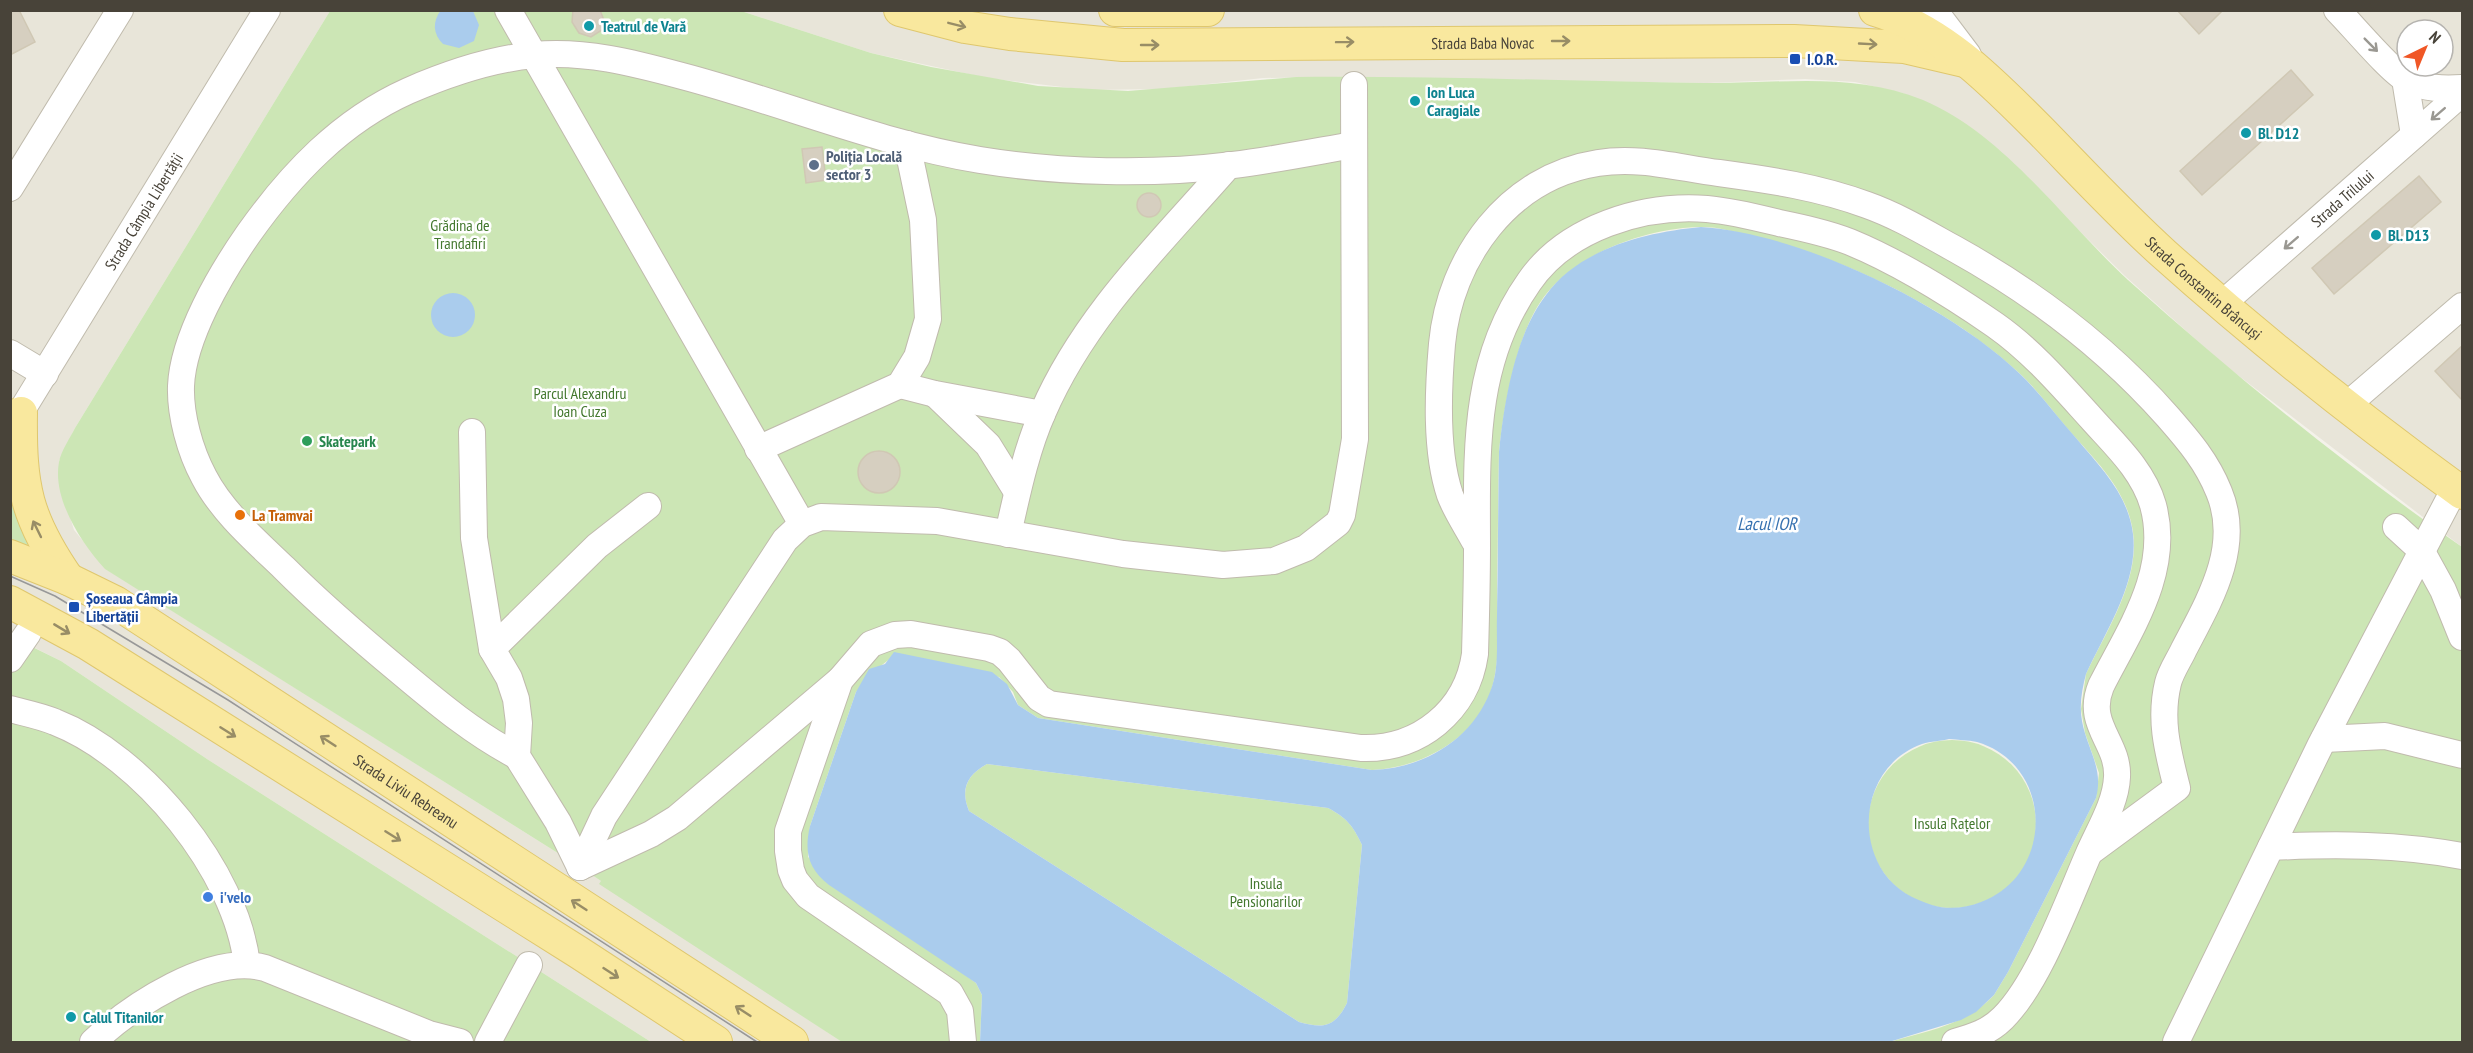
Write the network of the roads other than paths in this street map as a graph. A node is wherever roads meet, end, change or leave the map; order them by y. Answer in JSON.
{"nodes":[{"id":1,"x":120,"y":10,"type":"edge"},
{"id":2,"x":508,"y":10,"type":"edge"},
{"id":3,"x":900,"y":10,"type":"edge"},
{"id":4,"x":1115,"y":10,"type":"edge"},
{"id":5,"x":1208,"y":10,"type":"edge"},
{"id":6,"x":1934,"y":10,"type":"edge"},
{"id":7,"x":2337,"y":10,"type":"edge"},
{"id":8,"x":1177,"y":11,"type":"edge"},
{"id":9,"x":1876,"y":11,"type":"edge"},
{"id":10,"x":259,"y":13,"type":"edge"},
{"id":11,"x":1768,"y":40,"type":"junction"},
{"id":12,"x":534,"y":55,"type":"junction"},
{"id":13,"x":1973,"y":68,"type":"junction"},
{"id":14,"x":2405,"y":79,"type":"junction"},
{"id":15,"x":1354,"y":85,"type":"dead end"},
{"id":16,"x":2463,"y":88,"type":"edge"},
{"id":17,"x":2463,"y":93,"type":"edge"},
{"id":18,"x":2414,"y":135,"type":"junction"},
{"id":19,"x":906,"y":144,"type":"junction"},
{"id":20,"x":1353,"y":146,"type":"junction"},
{"id":21,"x":1229,"y":165,"type":"junction"},
{"id":22,"x":10,"y":188,"type":"edge"},
{"id":23,"x":2222,"y":304,"type":"junction"},
{"id":24,"x":2463,"y":306,"type":"edge"},
{"id":25,"x":10,"y":353,"type":"edge"},
{"id":26,"x":45,"y":374,"type":"junction"},
{"id":27,"x":900,"y":385,"type":"junction"},
{"id":28,"x":935,"y":394,"type":"junction"},
{"id":29,"x":2347,"y":405,"type":"junction"},
{"id":30,"x":1042,"y":414,"type":"junction"},
{"id":31,"x":14,"y":422,"type":"edge"},
{"id":32,"x":472,"y":432,"type":"dead end"},
{"id":33,"x":10,"y":448,"type":"edge"},
{"id":34,"x":758,"y":450,"type":"junction"},
{"id":35,"x":2459,"y":491,"type":"edge"},
{"id":36,"x":1017,"y":492,"type":"junction"},
{"id":37,"x":648,"y":506,"type":"dead end"},
{"id":38,"x":802,"y":524,"type":"junction"},
{"id":39,"x":2396,"y":527,"type":"dead end"},
{"id":40,"x":1008,"y":534,"type":"junction"},
{"id":41,"x":1477,"y":544,"type":"junction"},
{"id":42,"x":2421,"y":550,"type":"junction"},
{"id":43,"x":10,"y":556,"type":"edge"},
{"id":44,"x":68,"y":579,"type":"junction"},
{"id":45,"x":10,"y":602,"type":"edge"},
{"id":46,"x":28,"y":633,"type":"dead end"},
{"id":47,"x":2463,"y":637,"type":"edge"},
{"id":48,"x":492,"y":649,"type":"junction"},
{"id":49,"x":10,"y":659,"type":"edge"},
{"id":50,"x":840,"y":680,"type":"junction"},
{"id":51,"x":10,"y":709,"type":"edge"},
{"id":52,"x":2324,"y":739,"type":"junction"},
{"id":53,"x":2463,"y":754,"type":"edge"},
{"id":54,"x":517,"y":756,"type":"junction"},
{"id":55,"x":2271,"y":847,"type":"junction"},
{"id":56,"x":2090,"y":852,"type":"junction"},
{"id":57,"x":2463,"y":856,"type":"edge"},
{"id":58,"x":580,"y":867,"type":"junction"},
{"id":59,"x":247,"y":964,"type":"junction"},
{"id":60,"x":529,"y":965,"type":"dead end"},
{"id":61,"x":93,"y":1042,"type":"edge"},
{"id":62,"x":460,"y":1042,"type":"edge"},
{"id":63,"x":488,"y":1042,"type":"edge"},
{"id":64,"x":716,"y":1042,"type":"edge"},
{"id":65,"x":792,"y":1042,"type":"edge"},
{"id":66,"x":963,"y":1042,"type":"edge"},
{"id":67,"x":1955,"y":1042,"type":"edge"},
{"id":68,"x":2176,"y":1042,"type":"edge"}],
"edges":[{"from":1,"to":22,"type":"street"},
{"from":2,"to":12,"type":"street"},
{"from":3,"to":11,"type":"main road","name":"Strada Baba Novac","one_way":true},
{"from":4,"to":8,"type":"main road"},
{"from":5,"to":8,"type":"main road"},
{"from":6,"to":13,"type":"street"},
{"from":7,"to":14,"type":"street","one_way":true},
{"from":9,"to":11,"type":"main road"},
{"from":9,"to":13,"type":"main road"},
{"from":10,"to":26,"type":"street","name":"Strada Câmpia Libertății"},
{"from":11,"to":13,"type":"main road","name":"Strada Baba Novac","one_way":true},
{"from":12,"to":19,"type":"street"},
{"from":12,"to":34,"type":"street"},
{"from":12,"to":54,"type":"street"},
{"from":13,"to":23,"type":"main road","name":"Strada Constantin Brâncuși"},
{"from":14,"to":16,"type":"street"},
{"from":14,"to":18,"type":"street"},
{"from":15,"to":20,"type":"street"},
{"from":17,"to":18,"type":"street","name":"Strada Trilului","one_way":true},
{"from":18,"to":23,"type":"street","name":"Strada Trilului","one_way":true},
{"from":19,"to":21,"type":"street"},
{"from":19,"to":27,"type":"street"},
{"from":20,"to":21,"type":"street"},
{"from":20,"to":40,"type":"street"},
{"from":21,"to":30,"type":"street"},
{"from":23,"to":29,"type":"main road","name":"Strada Constantin Brâncuși"},
{"from":24,"to":29,"type":"street"},
{"from":25,"to":26,"type":"street"},
{"from":26,"to":31,"type":"street","name":"Strada Câmpia Libertății"},
{"from":27,"to":28,"type":"street"},
{"from":27,"to":34,"type":"street"},
{"from":28,"to":30,"type":"street"},
{"from":28,"to":36,"type":"street"},
{"from":29,"to":35,"type":"main road","name":"Strada Constantin Brâncuși"},
{"from":30,"to":36,"type":"street"},
{"from":31,"to":33,"type":"street","name":"Strada Câmpia Libertății"},
{"from":44,"to":31,"type":"main road","one_way":true},
{"from":32,"to":48,"type":"street"},
{"from":34,"to":38,"type":"street"},
{"from":35,"to":42,"type":"street"},
{"from":36,"to":40,"type":"street"},
{"from":37,"to":48,"type":"street"},
{"from":38,"to":40,"type":"street"},
{"from":38,"to":58,"type":"street"},
{"from":39,"to":42,"type":"street"},
{"from":41,"to":50,"type":"street"},
{"from":41,"to":56,"type":"street"},
{"from":41,"to":56,"type":"street"},
{"from":42,"to":47,"type":"street"},
{"from":42,"to":52,"type":"street"},
{"from":43,"to":44,"type":"main road","name":"Strada Liviu Rebreanu"},
{"from":65,"to":44,"type":"main road","name":"Strada Liviu Rebreanu","one_way":true},
{"from":45,"to":64,"type":"main road","one_way":true},
{"from":46,"to":49,"type":"street"},
{"from":48,"to":54,"type":"street"},
{"from":50,"to":58,"type":"street"},
{"from":50,"to":66,"type":"street"},
{"from":51,"to":59,"type":"street"},
{"from":52,"to":53,"type":"street"},
{"from":52,"to":55,"type":"street"},
{"from":54,"to":58,"type":"street"},
{"from":55,"to":57,"type":"street"},
{"from":55,"to":68,"type":"street"},
{"from":56,"to":67,"type":"street"},
{"from":59,"to":61,"type":"street"},
{"from":59,"to":62,"type":"street"},
{"from":60,"to":63,"type":"street"}]}
